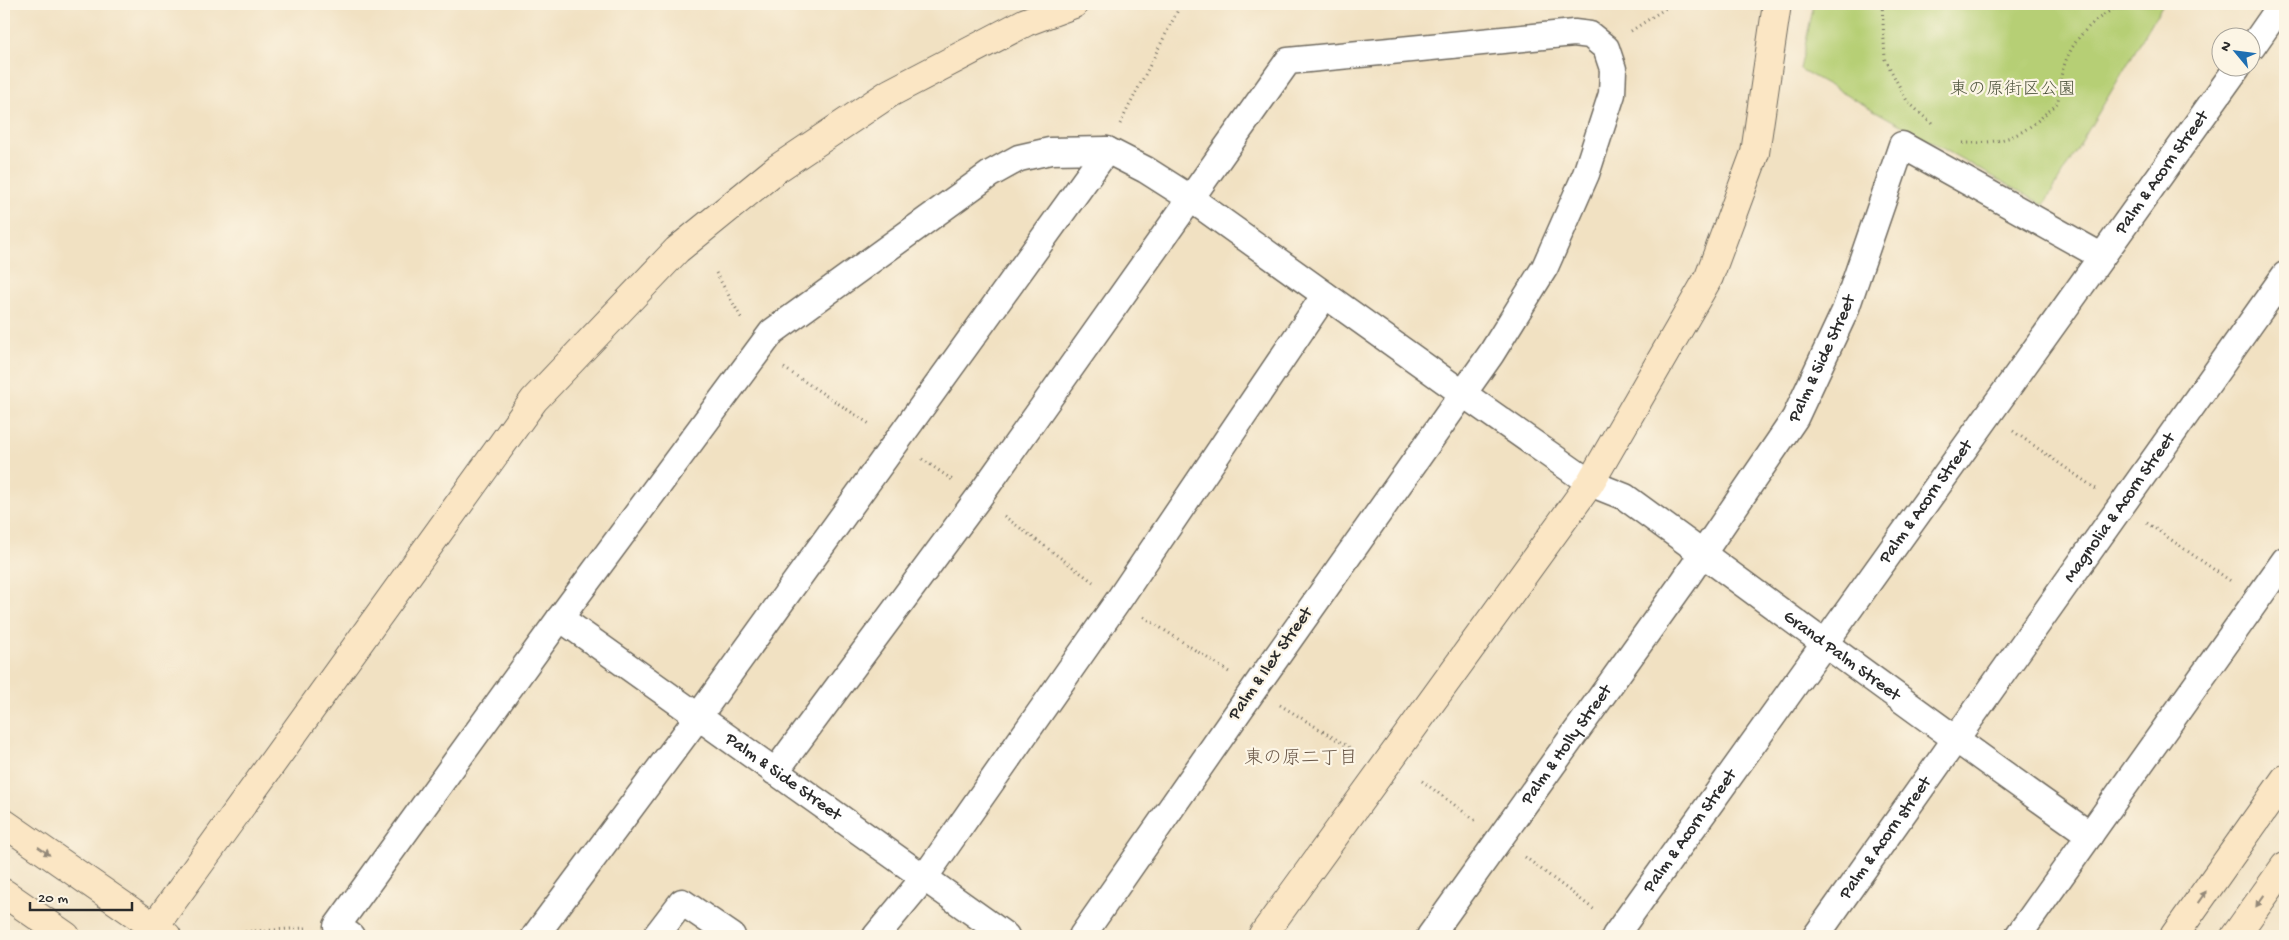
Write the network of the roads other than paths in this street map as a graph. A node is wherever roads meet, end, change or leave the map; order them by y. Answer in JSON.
{"nodes":[{"id":1,"x":1074,"y":4,"type":"edge"},
{"id":2,"x":1777,"y":4,"type":"edge"},
{"id":3,"x":2282,"y":4,"type":"edge"},
{"id":4,"x":2262,"y":33,"type":"edge"},
{"id":5,"x":2230,"y":78,"type":"edge"},
{"id":6,"x":1107,"y":150,"type":"junction"},
{"id":7,"x":1190,"y":198,"type":"junction"},
{"id":8,"x":2101,"y":256,"type":"junction"},
{"id":9,"x":2285,"y":275,"type":"edge"},
{"id":10,"x":1325,"y":295,"type":"junction"},
{"id":11,"x":1462,"y":393,"type":"junction"},
{"id":12,"x":1590,"y":483,"type":"junction"},
{"id":13,"x":1702,"y":554,"type":"junction"},
{"id":14,"x":2285,"y":560,"type":"edge"},
{"id":15,"x":560,"y":618,"type":"junction"},
{"id":16,"x":1824,"y":642,"type":"junction"},
{"id":17,"x":698,"y":717,"type":"junction"},
{"id":18,"x":1956,"y":741,"type":"junction"},
{"id":19,"x":775,"y":772,"type":"junction"},
{"id":20,"x":2285,"y":780,"type":"edge"},
{"id":21,"x":4,"y":823,"type":"edge"},
{"id":22,"x":2090,"y":835,"type":"junction"},
{"id":23,"x":2285,"y":866,"type":"edge"},
{"id":24,"x":924,"y":878,"type":"junction"},
{"id":25,"x":4,"y":893,"type":"edge"},
{"id":26,"x":344,"y":931,"type":"edge"},
{"id":27,"x":152,"y":934,"type":"edge"},
{"id":28,"x":66,"y":936,"type":"edge"},
{"id":29,"x":536,"y":936,"type":"edge"},
{"id":30,"x":656,"y":936,"type":"edge"},
{"id":31,"x":732,"y":936,"type":"edge"},
{"id":32,"x":876,"y":936,"type":"edge"},
{"id":33,"x":1006,"y":936,"type":"edge"},
{"id":34,"x":1082,"y":936,"type":"edge"},
{"id":35,"x":1262,"y":936,"type":"edge"},
{"id":36,"x":1430,"y":936,"type":"edge"},
{"id":37,"x":1615,"y":936,"type":"edge"},
{"id":38,"x":1816,"y":936,"type":"edge"},
{"id":39,"x":2018,"y":936,"type":"edge"},
{"id":40,"x":2174,"y":936,"type":"edge"},
{"id":41,"x":2235,"y":936,"type":"edge"}],
"edges":[{"from":1,"to":27,"type":"street"},
{"from":2,"to":12,"type":"street"},
{"from":3,"to":4,"type":"street"},
{"from":5,"to":8,"type":"street","name":"Palm & Acorn Street"},
{"from":6,"to":7,"type":"street","name":"Grand Palm Street"},
{"from":6,"to":15,"type":"street"},
{"from":6,"to":17,"type":"street"},
{"from":7,"to":10,"type":"street","name":"Grand Palm Street"},
{"from":7,"to":11,"type":"street","name":"Palm & Ilex Street"},
{"from":7,"to":19,"type":"street"},
{"from":8,"to":13,"type":"street","name":"Palm & Side Street"},
{"from":8,"to":16,"type":"street","name":"Palm & Acorn Street"},
{"from":9,"to":18,"type":"street","name":"Magnolia & Acorn Street"},
{"from":10,"to":11,"type":"street","name":"Grand Palm Street"},
{"from":10,"to":24,"type":"street"},
{"from":11,"to":12,"type":"street","name":"Grand Palm Street"},
{"from":11,"to":34,"type":"street","name":"Palm & Ilex Street"},
{"from":12,"to":13,"type":"street","name":"Grand Palm Street"},
{"from":12,"to":35,"type":"street"},
{"from":13,"to":16,"type":"street","name":"Grand Palm Street"},
{"from":13,"to":36,"type":"street","name":"Palm & Holly Street"},
{"from":14,"to":22,"type":"street"},
{"from":15,"to":17,"type":"street","name":"Palm & Side Street"},
{"from":15,"to":26,"type":"street"},
{"from":16,"to":18,"type":"street","name":"Grand Palm Street"},
{"from":16,"to":37,"type":"street","name":"Palm & Acorn Street"},
{"from":17,"to":19,"type":"street","name":"Palm & Side Street"},
{"from":17,"to":29,"type":"street"},
{"from":18,"to":22,"type":"street","name":"Grand Palm Street"},
{"from":18,"to":38,"type":"street","name":"Palm & Acorn street"},
{"from":19,"to":24,"type":"street","name":"Palm & Side Street"},
{"from":40,"to":20,"type":"street","one_way":true},
{"from":21,"to":27,"type":"street","one_way":true},
{"from":22,"to":39,"type":"street"},
{"from":23,"to":41,"type":"street","one_way":true},
{"from":24,"to":32,"type":"street"},
{"from":24,"to":33,"type":"street","name":"Palm & Side Street"},
{"from":25,"to":28,"type":"street"},
{"from":30,"to":31,"type":"street"}]}
